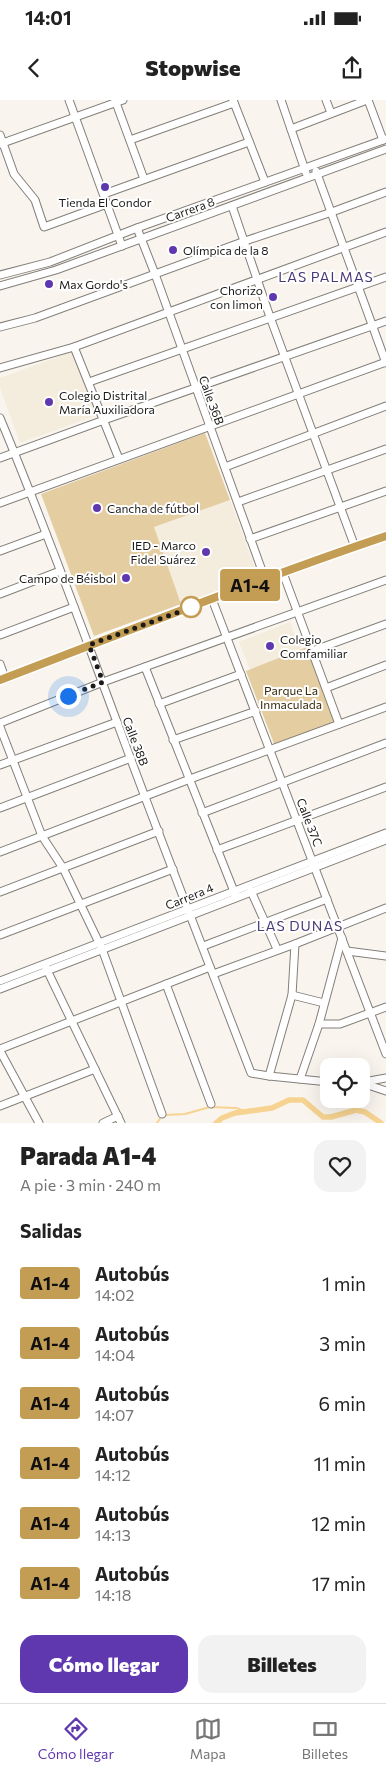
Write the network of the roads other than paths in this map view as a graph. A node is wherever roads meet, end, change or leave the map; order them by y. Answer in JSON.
{"nodes":[{"id":1,"x":69,"y":100,"type":"edge"},
{"id":2,"x":280,"y":100,"type":"edge"},
{"id":3,"x":326,"y":100,"type":"edge"},
{"id":4,"x":367,"y":100,"type":"edge"},
{"id":5,"x":118,"y":101,"type":"edge"},
{"id":6,"x":234,"y":102,"type":"edge"},
{"id":7,"x":331,"y":113,"type":"junction"},
{"id":8,"x":76,"y":117,"type":"junction"},
{"id":9,"x":291,"y":129,"type":"junction"},
{"id":10,"x":0,"y":135,"type":"edge"},
{"id":11,"x":130,"y":140,"type":"junction"},
{"id":12,"x":384,"y":140,"type":"edge"},
{"id":13,"x":249,"y":142,"type":"junction"},
{"id":14,"x":1,"y":144,"type":"edge"},
{"id":15,"x":386,"y":149,"type":"edge"},
{"id":16,"x":314,"y":166,"type":"junction"},
{"id":17,"x":305,"y":169,"type":"junction"},
{"id":18,"x":318,"y":174,"type":"junction"},
{"id":19,"x":308,"y":178,"type":"junction"},
{"id":20,"x":144,"y":179,"type":"junction"},
{"id":21,"x":265,"y":182,"type":"junction"},
{"id":22,"x":386,"y":192,"type":"edge"},
{"id":23,"x":104,"y":194,"type":"junction"},
{"id":24,"x":107,"y":204,"type":"junction"},
{"id":25,"x":232,"y":206,"type":"junction"},
{"id":26,"x":332,"y":212,"type":"junction"},
{"id":27,"x":137,"y":228,"type":"junction"},
{"id":28,"x":386,"y":232,"type":"edge"},
{"id":29,"x":118,"y":236,"type":"junction"},
{"id":30,"x":141,"y":238,"type":"junction"},
{"id":31,"x":244,"y":241,"type":"junction"},
{"id":32,"x":122,"y":246,"type":"junction"},
{"id":33,"x":345,"y":248,"type":"junction"},
{"id":34,"x":156,"y":274,"type":"junction"},
{"id":35,"x":0,"y":275,"type":"edge"},
{"id":36,"x":386,"y":277,"type":"edge"},
{"id":37,"x":257,"y":279,"type":"junction"},
{"id":38,"x":0,"y":286,"type":"edge"},
{"id":39,"x":359,"y":286,"type":"junction"},
{"id":40,"x":169,"y":312,"type":"junction"},
{"id":41,"x":270,"y":317,"type":"junction"},
{"id":42,"x":386,"y":321,"type":"edge"},
{"id":43,"x":373,"y":326,"type":"junction"},
{"id":44,"x":0,"y":327,"type":"edge"},
{"id":45,"x":74,"y":347,"type":"junction"},
{"id":46,"x":182,"y":350,"type":"junction"},
{"id":47,"x":285,"y":357,"type":"junction"},
{"id":48,"x":386,"y":362,"type":"edge"},
{"id":49,"x":0,"y":368,"type":"edge"},
{"id":50,"x":89,"y":382,"type":"junction"},
{"id":51,"x":195,"y":387,"type":"junction"},
{"id":52,"x":299,"y":393,"type":"junction"},
{"id":53,"x":386,"y":406,"type":"edge"},
{"id":54,"x":0,"y":418,"type":"edge"},
{"id":55,"x":104,"y":420,"type":"junction"},
{"id":56,"x":210,"y":427,"type":"junction"},
{"id":57,"x":313,"y":433,"type":"junction"},
{"id":58,"x":386,"y":450,"type":"edge"},
{"id":59,"x":14,"y":453,"type":"junction"},
{"id":60,"x":0,"y":458,"type":"edge"},
{"id":61,"x":119,"y":459,"type":"junction"},
{"id":62,"x":225,"y":467,"type":"junction"},
{"id":63,"x":326,"y":471,"type":"junction"},
{"id":64,"x":386,"y":491,"type":"edge"},
{"id":65,"x":30,"y":492,"type":"junction"},
{"id":66,"x":238,"y":502,"type":"junction"},
{"id":67,"x":0,"y":503,"type":"edge"},
{"id":68,"x":340,"y":507,"type":"junction"},
{"id":69,"x":46,"y":534,"type":"junction"},
{"id":70,"x":386,"y":536,"type":"edge"},
{"id":71,"x":250,"y":538,"type":"junction"},
{"id":72,"x":355,"y":547,"type":"junction"},
{"id":73,"x":0,"y":551,"type":"edge"},
{"id":74,"x":60,"y":571,"type":"junction"},
{"id":75,"x":283,"y":573,"type":"junction"},
{"id":76,"x":265,"y":579,"type":"junction"},
{"id":77,"x":386,"y":580,"type":"edge"},
{"id":78,"x":0,"y":594,"type":"edge"},
{"id":79,"x":212,"y":599,"type":"junction"},
{"id":80,"x":74,"y":607,"type":"junction"},
{"id":81,"x":297,"y":613,"type":"junction"},
{"id":82,"x":386,"y":624,"type":"edge"},
{"id":83,"x":0,"y":635,"type":"edge"},
{"id":84,"x":227,"y":638,"type":"junction"},
{"id":85,"x":89,"y":645,"type":"junction"},
{"id":86,"x":312,"y":651,"type":"junction"},
{"id":87,"x":0,"y":664,"type":"edge"},
{"id":88,"x":386,"y":666,"type":"edge"},
{"id":89,"x":145,"y":667,"type":"junction"},
{"id":90,"x":241,"y":674,"type":"junction"},
{"id":91,"x":3,"y":679,"type":"edge"},
{"id":92,"x":103,"y":682,"type":"junction"},
{"id":93,"x":326,"y":688,"type":"junction"},
{"id":94,"x":159,"y":704,"type":"junction"},
{"id":95,"x":386,"y":707,"type":"edge"},
{"id":96,"x":256,"y":711,"type":"junction"},
{"id":97,"x":117,"y":722,"type":"junction"},
{"id":98,"x":0,"y":723,"type":"edge"},
{"id":99,"x":339,"y":724,"type":"junction"},
{"id":100,"x":0,"y":727,"type":"edge"},
{"id":101,"x":173,"y":740,"type":"junction"},
{"id":102,"x":386,"y":743,"type":"edge"},
{"id":103,"x":271,"y":750,"type":"junction"},
{"id":104,"x":131,"y":758,"type":"junction"},
{"id":105,"x":12,"y":760,"type":"junction"},
{"id":106,"x":0,"y":765,"type":"edge"},
{"id":107,"x":190,"y":779,"type":"junction"},
{"id":108,"x":283,"y":782,"type":"junction"},
{"id":109,"x":386,"y":787,"type":"edge"},
{"id":110,"x":146,"y":796,"type":"junction"},
{"id":111,"x":26,"y":798,"type":"junction"},
{"id":112,"x":0,"y":808,"type":"edge"},
{"id":113,"x":202,"y":813,"type":"junction"},
{"id":114,"x":297,"y":821,"type":"junction"},
{"id":115,"x":159,"y":831,"type":"junction"},
{"id":116,"x":386,"y":833,"type":"edge"},
{"id":117,"x":42,"y":836,"type":"junction"},
{"id":118,"x":386,"y":840,"type":"edge"},
{"id":119,"x":218,"y":850,"type":"junction"},
{"id":120,"x":0,"y":852,"type":"edge"},
{"id":121,"x":314,"y":864,"type":"junction"},
{"id":122,"x":63,"y":868,"type":"junction"},
{"id":123,"x":173,"y":869,"type":"junction"},
{"id":124,"x":252,"y":891,"type":"junction"},
{"id":125,"x":0,"y":892,"type":"edge"},
{"id":126,"x":235,"y":894,"type":"junction"},
{"id":127,"x":327,"y":899,"type":"junction"},
{"id":128,"x":81,"y":903,"type":"junction"},
{"id":129,"x":386,"y":908,"type":"edge"},
{"id":130,"x":190,"y":912,"type":"junction"},
{"id":131,"x":265,"y":923,"type":"junction"},
{"id":132,"x":338,"y":926,"type":"junction"},
{"id":133,"x":0,"y":935,"type":"edge"},
{"id":134,"x":342,"y":937,"type":"junction"},
{"id":135,"x":295,"y":944,"type":"junction"},
{"id":136,"x":206,"y":945,"type":"dead end"},
{"id":137,"x":100,"y":946,"type":"junction"},
{"id":138,"x":277,"y":949,"type":"junction"},
{"id":139,"x":347,"y":951,"type":"junction"},
{"id":140,"x":386,"y":956,"type":"edge"},
{"id":141,"x":46,"y":967,"type":"junction"},
{"id":142,"x":210,"y":967,"type":"junction"},
{"id":143,"x":216,"y":973,"type":"dead end"},
{"id":144,"x":0,"y":981,"type":"edge"},
{"id":145,"x":166,"y":984,"type":"junction"},
{"id":146,"x":0,"y":989,"type":"edge"},
{"id":147,"x":292,"y":995,"type":"junction"},
{"id":148,"x":121,"y":1002,"type":"junction"},
{"id":149,"x":324,"y":1004,"type":"junction"},
{"id":150,"x":386,"y":1006,"type":"edge"},
{"id":151,"x":371,"y":1013,"type":"junction"},
{"id":152,"x":73,"y":1021,"type":"junction"},
{"id":153,"x":319,"y":1024,"type":"junction"},
{"id":154,"x":0,"y":1050,"type":"edge"},
{"id":155,"x":386,"y":1054,"type":"edge"},
{"id":156,"x":95,"y":1069,"type":"junction"},
{"id":157,"x":269,"y":1076,"type":"junction"},
{"id":158,"x":386,"y":1078,"type":"edge"},
{"id":159,"x":300,"y":1079,"type":"junction"},
{"id":160,"x":320,"y":1081,"type":"edge"},
{"id":161,"x":370,"y":1081,"type":"edge"},
{"id":162,"x":370,"y":1086,"type":"edge"},
{"id":163,"x":386,"y":1091,"type":"edge"},
{"id":164,"x":24,"y":1097,"type":"junction"},
{"id":165,"x":210,"y":1104,"type":"dead end"},
{"id":166,"x":0,"y":1106,"type":"edge"},
{"id":167,"x":162,"y":1114,"type":"dead end"},
{"id":168,"x":120,"y":1120,"type":"edge"},
{"id":169,"x":39,"y":1123,"type":"edge"},
{"id":170,"x":103,"y":1123,"type":"edge"}],
"edges":[{"from":1,"to":8,"type":"street"},
{"from":2,"to":9,"type":"street"},
{"from":3,"to":7,"type":"street"},
{"from":4,"to":7,"type":"street"},
{"from":4,"to":12,"type":"street"},
{"from":5,"to":8,"type":"street"},
{"from":5,"to":11,"type":"street"},
{"from":6,"to":11,"type":"street"},
{"from":6,"to":13,"type":"street"},
{"from":7,"to":9,"type":"street"},
{"from":8,"to":14,"type":"street"},
{"from":8,"to":23,"type":"street"},
{"from":9,"to":17,"type":"street"},
{"from":10,"to":14,"type":"street"},
{"from":11,"to":20,"type":"street"},
{"from":12,"to":16,"type":"street","name":"Carrera 8"},
{"from":13,"to":20,"type":"street"},
{"from":13,"to":21,"type":"street"},
{"from":14,"to":24,"type":"street"},
{"from":15,"to":18,"type":"street","name":"Carrera 8"},
{"from":16,"to":17,"type":"street","name":"Carrera 8"},
{"from":16,"to":18,"type":"street"},
{"from":17,"to":19,"type":"street"},
{"from":17,"to":21,"type":"street","name":"Carrera 8"},
{"from":18,"to":19,"type":"street","name":"Carrera 8"},
{"from":18,"to":26,"type":"street"},
{"from":19,"to":25,"type":"street","name":"Carrera 8"},
{"from":20,"to":23,"type":"street"},
{"from":21,"to":27,"type":"street","name":"Carrera 8"},
{"from":22,"to":26,"type":"street"},
{"from":23,"to":24,"type":"street"},
{"from":24,"to":29,"type":"street"},
{"from":25,"to":30,"type":"street","name":"Carrera 8"},
{"from":25,"to":31,"type":"street"},
{"from":26,"to":31,"type":"street"},
{"from":26,"to":33,"type":"street"},
{"from":27,"to":29,"type":"street","name":"Carrera 8"},
{"from":27,"to":30,"type":"street","name":"Calle 36B"},
{"from":28,"to":33,"type":"street"},
{"from":29,"to":32,"type":"street"},
{"from":29,"to":35,"type":"street","name":"Carrera 8"},
{"from":30,"to":32,"type":"street","name":"Carrera 8"},
{"from":30,"to":34,"type":"street","name":"Calle 36B"},
{"from":31,"to":34,"type":"street"},
{"from":31,"to":37,"type":"street"},
{"from":32,"to":38,"type":"street","name":"Carrera 8"},
{"from":33,"to":37,"type":"street"},
{"from":33,"to":39,"type":"street"},
{"from":34,"to":40,"type":"street","name":"Calle 36B"},
{"from":34,"to":44,"type":"street"},
{"from":36,"to":39,"type":"street"},
{"from":37,"to":40,"type":"street"},
{"from":37,"to":41,"type":"street"},
{"from":39,"to":41,"type":"street"},
{"from":39,"to":43,"type":"street"},
{"from":40,"to":45,"type":"street"},
{"from":40,"to":46,"type":"street","name":"Calle 36B"},
{"from":41,"to":46,"type":"street"},
{"from":41,"to":47,"type":"street"},
{"from":42,"to":43,"type":"street"},
{"from":43,"to":47,"type":"street"},
{"from":43,"to":48,"type":"street"},
{"from":45,"to":49,"type":"street"},
{"from":45,"to":50,"type":"street"},
{"from":46,"to":50,"type":"street"},
{"from":46,"to":51,"type":"street","name":"Calle 36B"},
{"from":47,"to":51,"type":"street"},
{"from":47,"to":52,"type":"street"},
{"from":48,"to":52,"type":"street"},
{"from":50,"to":55,"type":"street"},
{"from":51,"to":55,"type":"street"},
{"from":51,"to":56,"type":"street","name":"Calle 36B"},
{"from":52,"to":56,"type":"street"},
{"from":52,"to":57,"type":"street"},
{"from":53,"to":57,"type":"street"},
{"from":54,"to":59,"type":"street","name":"Calle 38B"},
{"from":55,"to":59,"type":"street"},
{"from":55,"to":61,"type":"street"},
{"from":56,"to":61,"type":"street"},
{"from":56,"to":62,"type":"street","name":"Calle 36B"},
{"from":57,"to":62,"type":"street"},
{"from":57,"to":63,"type":"street"},
{"from":58,"to":63,"type":"street"},
{"from":59,"to":60,"type":"street"},
{"from":59,"to":65,"type":"street","name":"Calle 38B"},
{"from":61,"to":65,"type":"street"},
{"from":62,"to":66,"type":"street","name":"Calle 36B"},
{"from":63,"to":66,"type":"street"},
{"from":63,"to":68,"type":"street"},
{"from":64,"to":68,"type":"street"},
{"from":65,"to":67,"type":"street"},
{"from":65,"to":69,"type":"street","name":"Calle 38B"},
{"from":66,"to":71,"type":"street","name":"Calle 36B"},
{"from":68,"to":71,"type":"street"},
{"from":68,"to":72,"type":"street"},
{"from":69,"to":73,"type":"street"},
{"from":69,"to":74,"type":"street","name":"Calle 38B"},
{"from":70,"to":72,"type":"street"},
{"from":71,"to":76,"type":"street","name":"Calle 36B"},
{"from":72,"to":75,"type":"street"},
{"from":74,"to":78,"type":"street"},
{"from":74,"to":80,"type":"street","name":"Calle 38B"},
{"from":75,"to":76,"type":"street"},
{"from":75,"to":81,"type":"street"},
{"from":76,"to":79,"type":"street"},
{"from":77,"to":81,"type":"street"},
{"from":79,"to":84,"type":"street","name":"Calle 37C"},
{"from":79,"to":85,"type":"street"},
{"from":80,"to":83,"type":"street"},
{"from":80,"to":85,"type":"street","name":"Calle 38B"},
{"from":81,"to":84,"type":"street"},
{"from":81,"to":86,"type":"street"},
{"from":82,"to":86,"type":"street"},
{"from":84,"to":89,"type":"street"},
{"from":84,"to":90,"type":"street","name":"Calle 37C"},
{"from":85,"to":91,"type":"street"},
{"from":85,"to":92,"type":"street","name":"Calle 38B"},
{"from":86,"to":93,"type":"street"},
{"from":87,"to":91,"type":"street"},
{"from":88,"to":93,"type":"street"},
{"from":89,"to":92,"type":"street"},
{"from":89,"to":94,"type":"street"},
{"from":90,"to":94,"type":"street"},
{"from":90,"to":96,"type":"street","name":"Calle 37C"},
{"from":92,"to":97,"type":"street","name":"Calle 38B"},
{"from":92,"to":98,"type":"street"},
{"from":93,"to":99,"type":"street"},
{"from":94,"to":101,"type":"street"},
{"from":95,"to":99,"type":"street"},
{"from":96,"to":101,"type":"street"},
{"from":96,"to":103,"type":"street","name":"Calle 37C"},
{"from":97,"to":104,"type":"street","name":"Calle 38B"},
{"from":97,"to":105,"type":"street"},
{"from":99,"to":103,"type":"street"},
{"from":100,"to":105,"type":"street"},
{"from":101,"to":107,"type":"street"},
{"from":102,"to":108,"type":"street"},
{"from":103,"to":107,"type":"street"},
{"from":103,"to":108,"type":"street","name":"Calle 37C"},
{"from":104,"to":110,"type":"street","name":"Calle 38B"},
{"from":104,"to":111,"type":"street"},
{"from":105,"to":106,"type":"street"},
{"from":105,"to":111,"type":"street"},
{"from":107,"to":110,"type":"street"},
{"from":107,"to":113,"type":"street"},
{"from":108,"to":113,"type":"street"},
{"from":108,"to":114,"type":"street","name":"Calle 37C"},
{"from":109,"to":114,"type":"street"},
{"from":110,"to":115,"type":"street","name":"Calle 38B"},
{"from":110,"to":117,"type":"street"},
{"from":111,"to":112,"type":"street"},
{"from":111,"to":117,"type":"street"},
{"from":113,"to":119,"type":"street"},
{"from":114,"to":119,"type":"street"},
{"from":114,"to":121,"type":"street","name":"Calle 37C"},
{"from":115,"to":122,"type":"street"},
{"from":115,"to":123,"type":"street","name":"Calle 38B"},
{"from":116,"to":121,"type":"street","name":"Carrera 4"},
{"from":117,"to":120,"type":"street"},
{"from":117,"to":122,"type":"street"},
{"from":118,"to":121,"type":"street","name":"Carrera 4"},
{"from":119,"to":126,"type":"street"},
{"from":121,"to":124,"type":"street","name":"Carrera 4"},
{"from":121,"to":126,"type":"street","name":"Carrera 4"},
{"from":121,"to":127,"type":"street","name":"Calle 37C"},
{"from":122,"to":125,"type":"street"},
{"from":122,"to":128,"type":"street"},
{"from":123,"to":128,"type":"street"},
{"from":123,"to":130,"type":"street","name":"Calle 38B"},
{"from":124,"to":126,"type":"street","name":"Carrera 4"},
{"from":124,"to":131,"type":"street"},
{"from":126,"to":130,"type":"street","name":"Carrera 4"},
{"from":127,"to":131,"type":"street"},
{"from":127,"to":132,"type":"street","name":"Calle 37C"},
{"from":128,"to":133,"type":"street"},
{"from":128,"to":137,"type":"street"},
{"from":129,"to":132,"type":"street"},
{"from":130,"to":137,"type":"street","name":"Carrera 4"},
{"from":130,"to":142,"type":"street","name":"Calle 38B"},
{"from":131,"to":136,"type":"street"},
{"from":131,"to":138,"type":"street"},
{"from":132,"to":134,"type":"street","name":"Calle 37C"},
{"from":132,"to":135,"type":"street"},
{"from":134,"to":139,"type":"street","name":"Calle 37C"},
{"from":134,"to":149,"type":"street"},
{"from":135,"to":138,"type":"street"},
{"from":135,"to":147,"type":"street"},
{"from":137,"to":141,"type":"street","name":"Carrera 4"},
{"from":137,"to":148,"type":"street"},
{"from":138,"to":143,"type":"street"},
{"from":139,"to":140,"type":"street"},
{"from":139,"to":151,"type":"street","name":"Calle 37C"},
{"from":141,"to":144,"type":"street","name":"Carrera 4"},
{"from":141,"to":146,"type":"street","name":"Carrera 4"},
{"from":141,"to":152,"type":"street"},
{"from":142,"to":145,"type":"street"},
{"from":142,"to":157,"type":"street","name":"Calle 38B"},
{"from":145,"to":148,"type":"street"},
{"from":145,"to":165,"type":"street"},
{"from":147,"to":149,"type":"street"},
{"from":147,"to":157,"type":"street"},
{"from":148,"to":152,"type":"street"},
{"from":148,"to":167,"type":"street"},
{"from":149,"to":153,"type":"street"},
{"from":150,"to":151,"type":"street"},
{"from":151,"to":153,"type":"street"},
{"from":151,"to":155,"type":"street","name":"Calle 37C"},
{"from":152,"to":154,"type":"street"},
{"from":152,"to":156,"type":"street"},
{"from":153,"to":159,"type":"street"},
{"from":154,"to":164,"type":"street"},
{"from":156,"to":164,"type":"street"},
{"from":156,"to":168,"type":"street"},
{"from":157,"to":159,"type":"street"},
{"from":158,"to":161,"type":"street"},
{"from":159,"to":160,"type":"street"},
{"from":162,"to":163,"type":"street"},
{"from":164,"to":166,"type":"street"},
{"from":164,"to":169,"type":"street"},
{"from":168,"to":170,"type":"street"}]}
